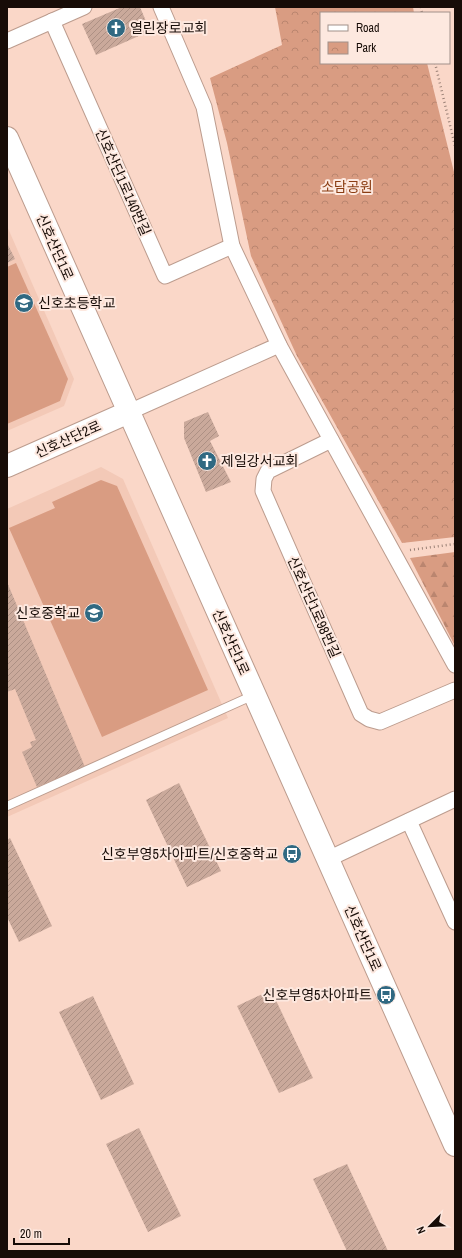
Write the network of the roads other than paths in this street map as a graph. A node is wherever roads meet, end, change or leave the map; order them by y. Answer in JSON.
{"nodes":[{"id":1,"x":84,"y":7,"type":"edge"},
{"id":2,"x":161,"y":7,"type":"edge"},
{"id":3,"x":52,"y":21,"type":"junction"},
{"id":4,"x":7,"y":41,"type":"edge"},
{"id":5,"x":7,"y":138,"type":"edge"},
{"id":6,"x":232,"y":246,"type":"junction"},
{"id":7,"x":279,"y":345,"type":"junction"},
{"id":8,"x":129,"y":412,"type":"junction"},
{"id":9,"x":331,"y":440,"type":"junction"},
{"id":10,"x":7,"y":466,"type":"edge"},
{"id":11,"x":455,"y":664,"type":"edge"},
{"id":12,"x":455,"y":690,"type":"edge"},
{"id":13,"x":255,"y":695,"type":"junction"},
{"id":14,"x":455,"y":799,"type":"edge"},
{"id":15,"x":7,"y":806,"type":"edge"},
{"id":16,"x":409,"y":821,"type":"junction"},
{"id":17,"x":328,"y":859,"type":"junction"},
{"id":18,"x":455,"y":922,"type":"edge"},
{"id":19,"x":450,"y":1122,"type":"edge"},
{"id":20,"x":455,"y":1145,"type":"edge"}],
"edges":[{"from":1,"to":3,"type":"street"},
{"from":2,"to":6,"type":"street"},
{"from":3,"to":4,"type":"street"},
{"from":3,"to":6,"type":"street","name":"신호산단1로140번길"},
{"from":5,"to":8,"type":"main road","name":"신호산단1로"},
{"from":6,"to":7,"type":"street"},
{"from":7,"to":8,"type":"street"},
{"from":7,"to":9,"type":"street"},
{"from":8,"to":10,"type":"main road","name":"신호산단2로"},
{"from":8,"to":13,"type":"main road","name":"신호산단1로"},
{"from":9,"to":11,"type":"street"},
{"from":9,"to":12,"type":"street","name":"신호산단1로98번길"},
{"from":13,"to":15,"type":"lane"},
{"from":13,"to":17,"type":"main road","name":"신호산단1로"},
{"from":14,"to":16,"type":"street"},
{"from":16,"to":17,"type":"street"},
{"from":16,"to":18,"type":"street"},
{"from":17,"to":19,"type":"main road","name":"신호산단1로"},
{"from":19,"to":20,"type":"main road","name":"신호산단1로"}]}
